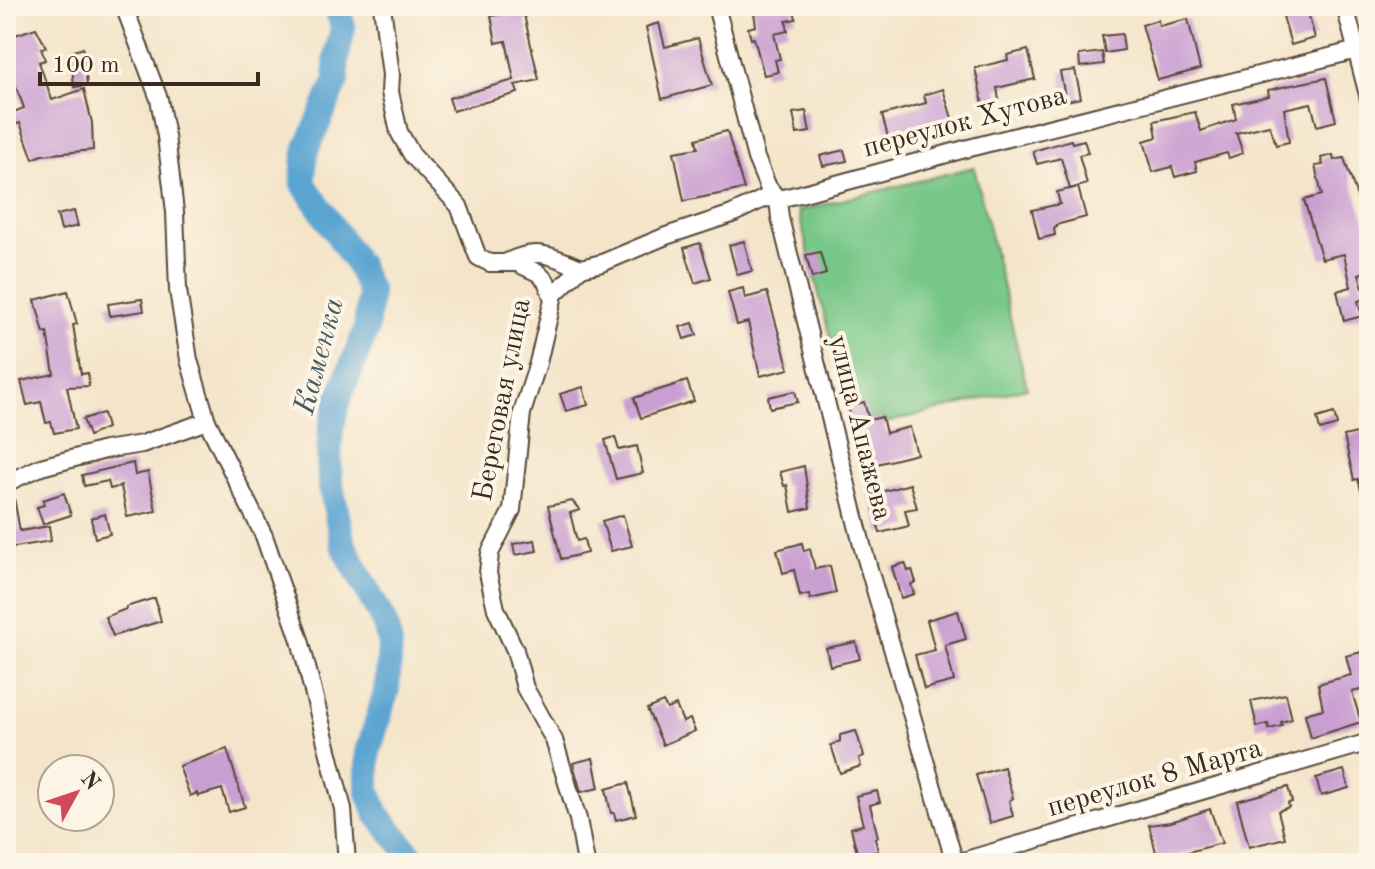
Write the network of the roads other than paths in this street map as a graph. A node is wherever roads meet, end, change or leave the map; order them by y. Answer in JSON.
{"nodes":[{"id":1,"x":124,"y":6,"type":"edge"},
{"id":2,"x":382,"y":6,"type":"edge"},
{"id":3,"x":716,"y":6,"type":"edge"},
{"id":4,"x":1345,"y":6,"type":"edge"},
{"id":5,"x":1362,"y":48,"type":"edge"},
{"id":6,"x":1369,"y":99,"type":"edge"},
{"id":7,"x":778,"y":199,"type":"junction"},
{"id":8,"x":507,"y":262,"type":"junction"},
{"id":9,"x":581,"y":268,"type":"junction"},
{"id":10,"x":552,"y":296,"type":"junction"},
{"id":11,"x":207,"y":421,"type":"junction"},
{"id":12,"x":6,"y":483,"type":"edge"},
{"id":13,"x":1369,"y":742,"type":"edge"},
{"id":14,"x":347,"y":863,"type":"edge"},
{"id":15,"x":586,"y":863,"type":"edge"},
{"id":16,"x":955,"y":863,"type":"edge"}],
"edges":[{"from":1,"to":11,"type":"street"},
{"from":2,"to":8,"type":"street","name":"Береговая улица"},
{"from":3,"to":7,"type":"street","name":"улица Апажева"},
{"from":4,"to":5,"type":"street"},
{"from":5,"to":6,"type":"street"},
{"from":5,"to":7,"type":"street","name":"переулок Хутова"},
{"from":7,"to":9,"type":"street","name":"переулок Хутова"},
{"from":7,"to":16,"type":"street","name":"улица Апажева"},
{"from":8,"to":9,"type":"street"},
{"from":8,"to":10,"type":"street","name":"Береговая улица"},
{"from":9,"to":10,"type":"street"},
{"from":10,"to":15,"type":"street","name":"Береговая улица"},
{"from":11,"to":12,"type":"street"},
{"from":11,"to":14,"type":"street"},
{"from":13,"to":16,"type":"street","name":"переулок 8 Марта"}]}
